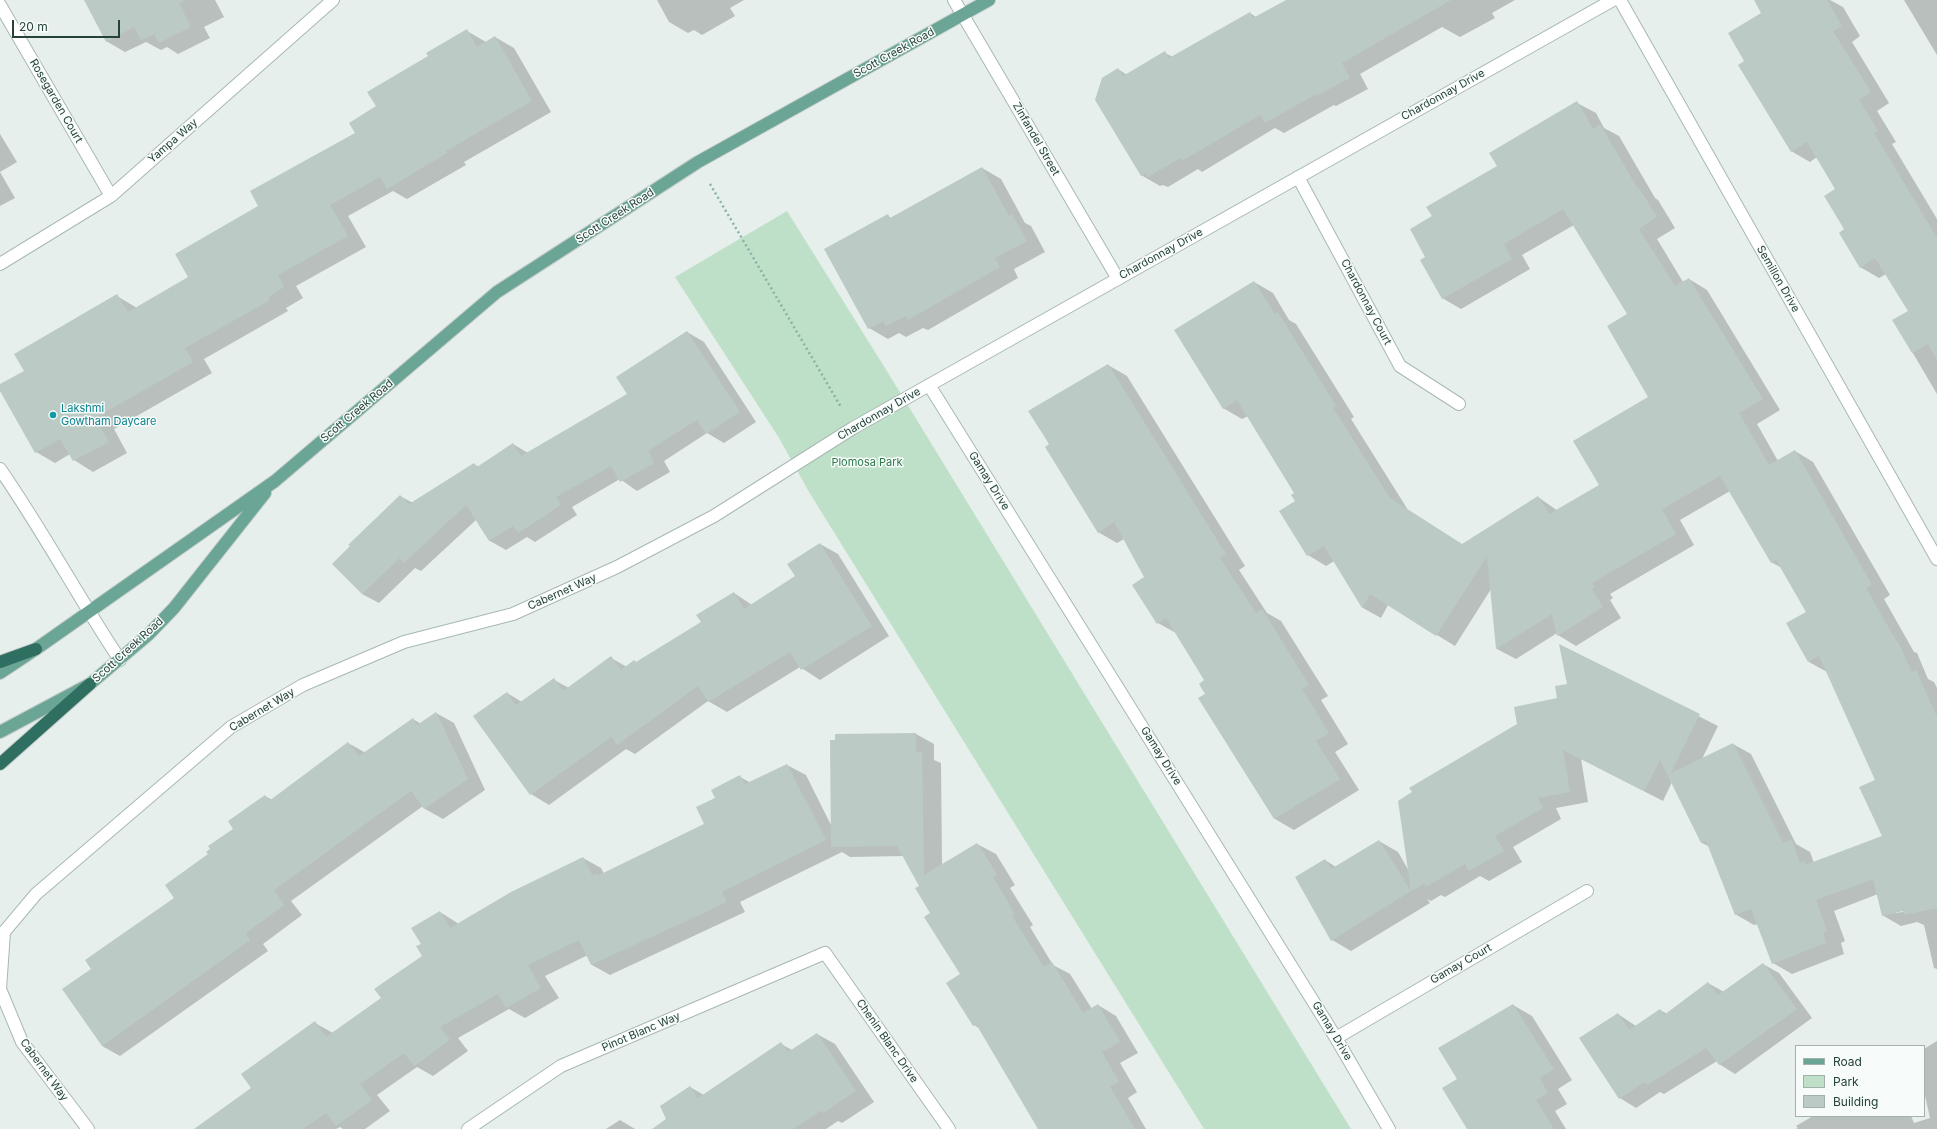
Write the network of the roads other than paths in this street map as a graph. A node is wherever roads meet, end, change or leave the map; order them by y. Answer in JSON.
{"nodes":[{"id":1,"x":333,"y":0,"type":"edge"},
{"id":2,"x":954,"y":0,"type":"edge"},
{"id":3,"x":989,"y":0,"type":"edge"},
{"id":4,"x":1613,"y":0,"type":"edge"},
{"id":5,"x":1620,"y":0,"type":"edge"},
{"id":6,"x":0,"y":5,"type":"edge"},
{"id":7,"x":962,"y":14,"type":"junction"},
{"id":8,"x":1298,"y":177,"type":"junction"},
{"id":9,"x":111,"y":196,"type":"junction"},
{"id":10,"x":0,"y":264,"type":"edge"},
{"id":11,"x":1118,"y":279,"type":"junction"},
{"id":12,"x":929,"y":385,"type":"junction"},
{"id":13,"x":1459,"y":404,"type":"dead end"},
{"id":14,"x":0,"y":469,"type":"edge"},
{"id":15,"x":275,"y":481,"type":"junction"},
{"id":16,"x":714,"y":516,"type":"joint"},
{"id":17,"x":1937,"y":559,"type":"edge"},
{"id":18,"x":88,"y":612,"type":"junction"},
{"id":19,"x":36,"y":649,"type":"junction"},
{"id":20,"x":120,"y":660,"type":"junction"},
{"id":21,"x":0,"y":662,"type":"edge"},
{"id":22,"x":0,"y":673,"type":"edge"},
{"id":23,"x":90,"y":684,"type":"junction"},
{"id":24,"x":0,"y":732,"type":"edge"},
{"id":25,"x":0,"y":764,"type":"edge"},
{"id":26,"x":1587,"y":890,"type":"dead end"},
{"id":27,"x":825,"y":953,"type":"joint"},
{"id":28,"x":1336,"y":1038,"type":"junction"},
{"id":29,"x":88,"y":1129,"type":"edge"},
{"id":30,"x":468,"y":1129,"type":"edge"},
{"id":31,"x":949,"y":1129,"type":"edge"},
{"id":32,"x":1389,"y":1129,"type":"edge"}],
"edges":[{"from":1,"to":9,"type":"street","name":"Yampa Way"},
{"from":2,"to":7,"type":"street","name":"Zinfandel Street"},
{"from":3,"to":7,"type":"main road","name":"Scott Creek Road"},
{"from":4,"to":8,"type":"street","name":"Chardonnay Drive"},
{"from":5,"to":17,"type":"street","name":"Semillon Drive"},
{"from":6,"to":9,"type":"street","name":"Rosegarden Court"},
{"from":7,"to":11,"type":"street","name":"Zinfandel Street"},
{"from":7,"to":15,"type":"main road","name":"Scott Creek Road"},
{"from":8,"to":11,"type":"street","name":"Chardonnay Drive"},
{"from":8,"to":13,"type":"street","name":"Chardonnay Court"},
{"from":9,"to":10,"type":"street","name":"Yampa Way"},
{"from":11,"to":12,"type":"street","name":"Chardonnay Drive"},
{"from":12,"to":16,"type":"street","name":"Chardonnay Drive"},
{"from":12,"to":28,"type":"street","name":"Gamay Drive"},
{"from":14,"to":18,"type":"street"},
{"from":15,"to":18,"type":"main road","name":"Scott Creek Road"},
{"from":15,"to":20,"type":"main road","name":"Scott Creek Road"},
{"from":16,"to":29,"type":"street","name":"Cabernet Way"},
{"from":18,"to":19,"type":"main road","name":"Scott Creek Road"},
{"from":18,"to":20,"type":"street"},
{"from":19,"to":21,"type":"highway"},
{"from":19,"to":22,"type":"main road","name":"Scott Creek Road"},
{"from":20,"to":23,"type":"main road","name":"Scott Creek Road"},
{"from":23,"to":24,"type":"main road","name":"Scott Creek Road"},
{"from":23,"to":25,"type":"highway"},
{"from":26,"to":28,"type":"street","name":"Gamay Court"},
{"from":27,"to":30,"type":"street","name":"Pinot Blanc Way"},
{"from":27,"to":31,"type":"street","name":"Chenin Blanc Drive"},
{"from":28,"to":32,"type":"street","name":"Gamay Drive"}]}
